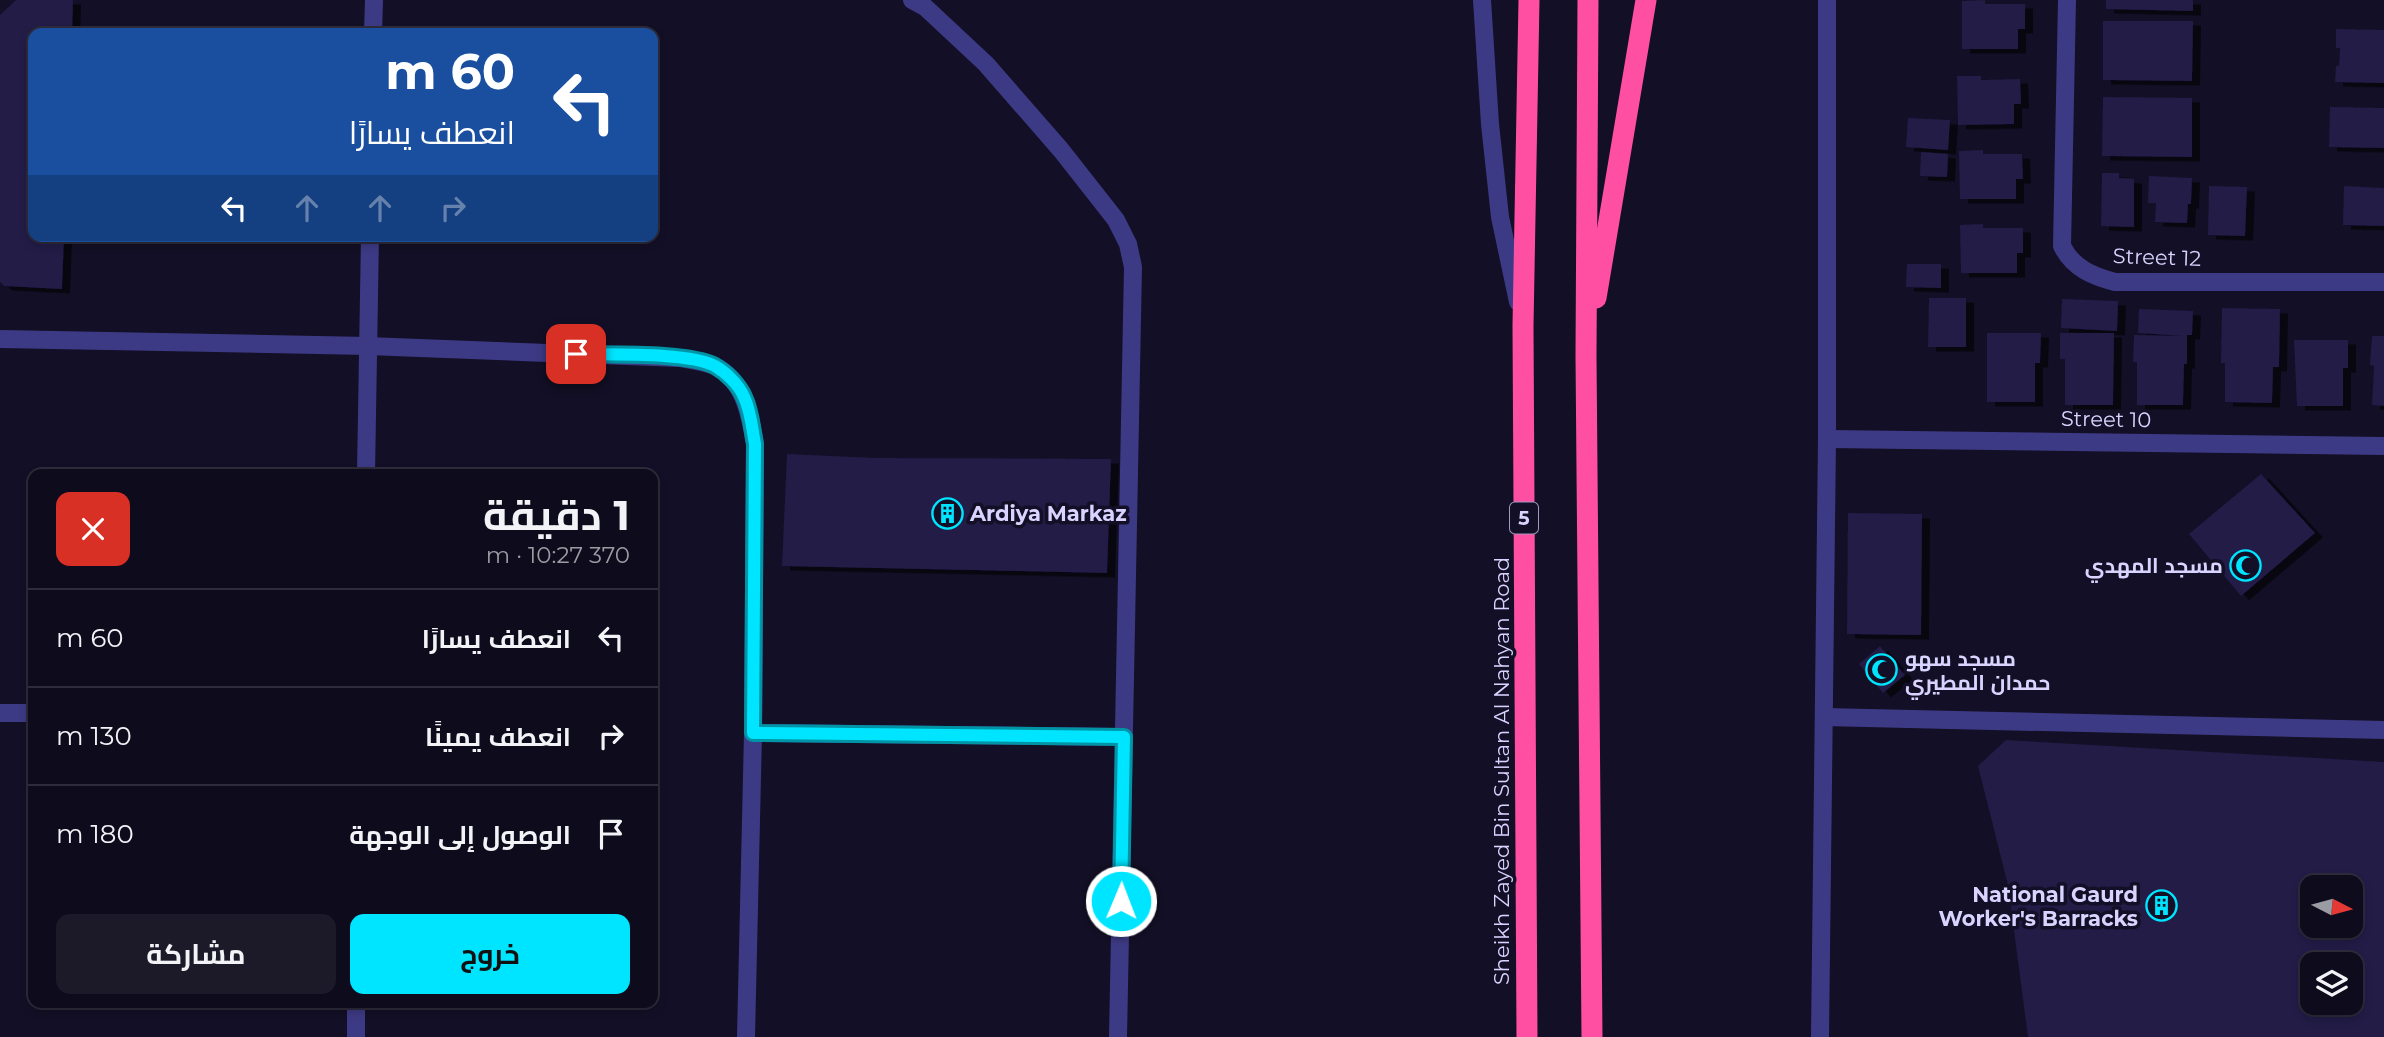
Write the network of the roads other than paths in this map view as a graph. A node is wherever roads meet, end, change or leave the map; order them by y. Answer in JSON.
{"nodes":[{"id":1,"x":374,"y":0,"type":"edge"},
{"id":2,"x":912,"y":0,"type":"edge"},
{"id":3,"x":1482,"y":0,"type":"edge"},
{"id":4,"x":1529,"y":0,"type":"edge"},
{"id":5,"x":1588,"y":0,"type":"edge"},
{"id":6,"x":1646,"y":0,"type":"edge"},
{"id":7,"x":1827,"y":0,"type":"edge"},
{"id":8,"x":2067,"y":0,"type":"edge"},
{"id":9,"x":373,"y":28,"type":"edge"},
{"id":10,"x":370,"y":242,"type":"edge"},
{"id":11,"x":2384,"y":282,"type":"edge"},
{"id":12,"x":1523,"y":326,"type":"junction"},
{"id":13,"x":0,"y":339,"type":"edge"},
{"id":14,"x":368,"y":346,"type":"junction"},
{"id":15,"x":1586,"y":356,"type":"junction"},
{"id":16,"x":1827,"y":439,"type":"junction"},
{"id":17,"x":2384,"y":446,"type":"edge"},
{"id":18,"x":366,"y":469,"type":"edge"},
{"id":19,"x":0,"y":713,"type":"edge"},
{"id":20,"x":28,"y":713,"type":"edge"},
{"id":21,"x":1824,"y":717,"type":"junction"},
{"id":22,"x":2384,"y":730,"type":"edge"},
{"id":23,"x":753,"y":733,"type":"junction"},
{"id":24,"x":1124,"y":737,"type":"junction"},
{"id":25,"x":356,"y":1008,"type":"edge"},
{"id":26,"x":356,"y":1037,"type":"edge"},
{"id":27,"x":746,"y":1037,"type":"edge"},
{"id":28,"x":1118,"y":1037,"type":"edge"},
{"id":29,"x":1527,"y":1037,"type":"edge"},
{"id":30,"x":1592,"y":1037,"type":"edge"},
{"id":31,"x":1820,"y":1037,"type":"edge"}],
"edges":[{"from":1,"to":9,"type":"street"},
{"from":2,"to":24,"type":"street"},
{"from":3,"to":12,"type":"street"},
{"from":4,"to":12,"type":"highway","name":"Sheikh Zayed Bin Sultan Al Nahyan Road","number":"5"},
{"from":5,"to":15,"type":"highway"},
{"from":6,"to":15,"type":"highway"},
{"from":7,"to":16,"type":"street"},
{"from":8,"to":11,"type":"street","name":"Street 12"},
{"from":10,"to":14,"type":"street"},
{"from":12,"to":29,"type":"highway","name":"Sheikh Zayed Bin Sultan Al Nahyan Road","number":"5"},
{"from":13,"to":14,"type":"street"},
{"from":14,"to":18,"type":"street"},
{"from":14,"to":23,"type":"street"},
{"from":15,"to":30,"type":"highway"},
{"from":16,"to":17,"type":"street","name":"Street 10"},
{"from":16,"to":21,"type":"street"},
{"from":19,"to":20,"type":"street"},
{"from":21,"to":22,"type":"street"},
{"from":21,"to":31,"type":"street"},
{"from":23,"to":24,"type":"street"},
{"from":23,"to":27,"type":"street"},
{"from":24,"to":28,"type":"street"},
{"from":25,"to":26,"type":"street"}]}
